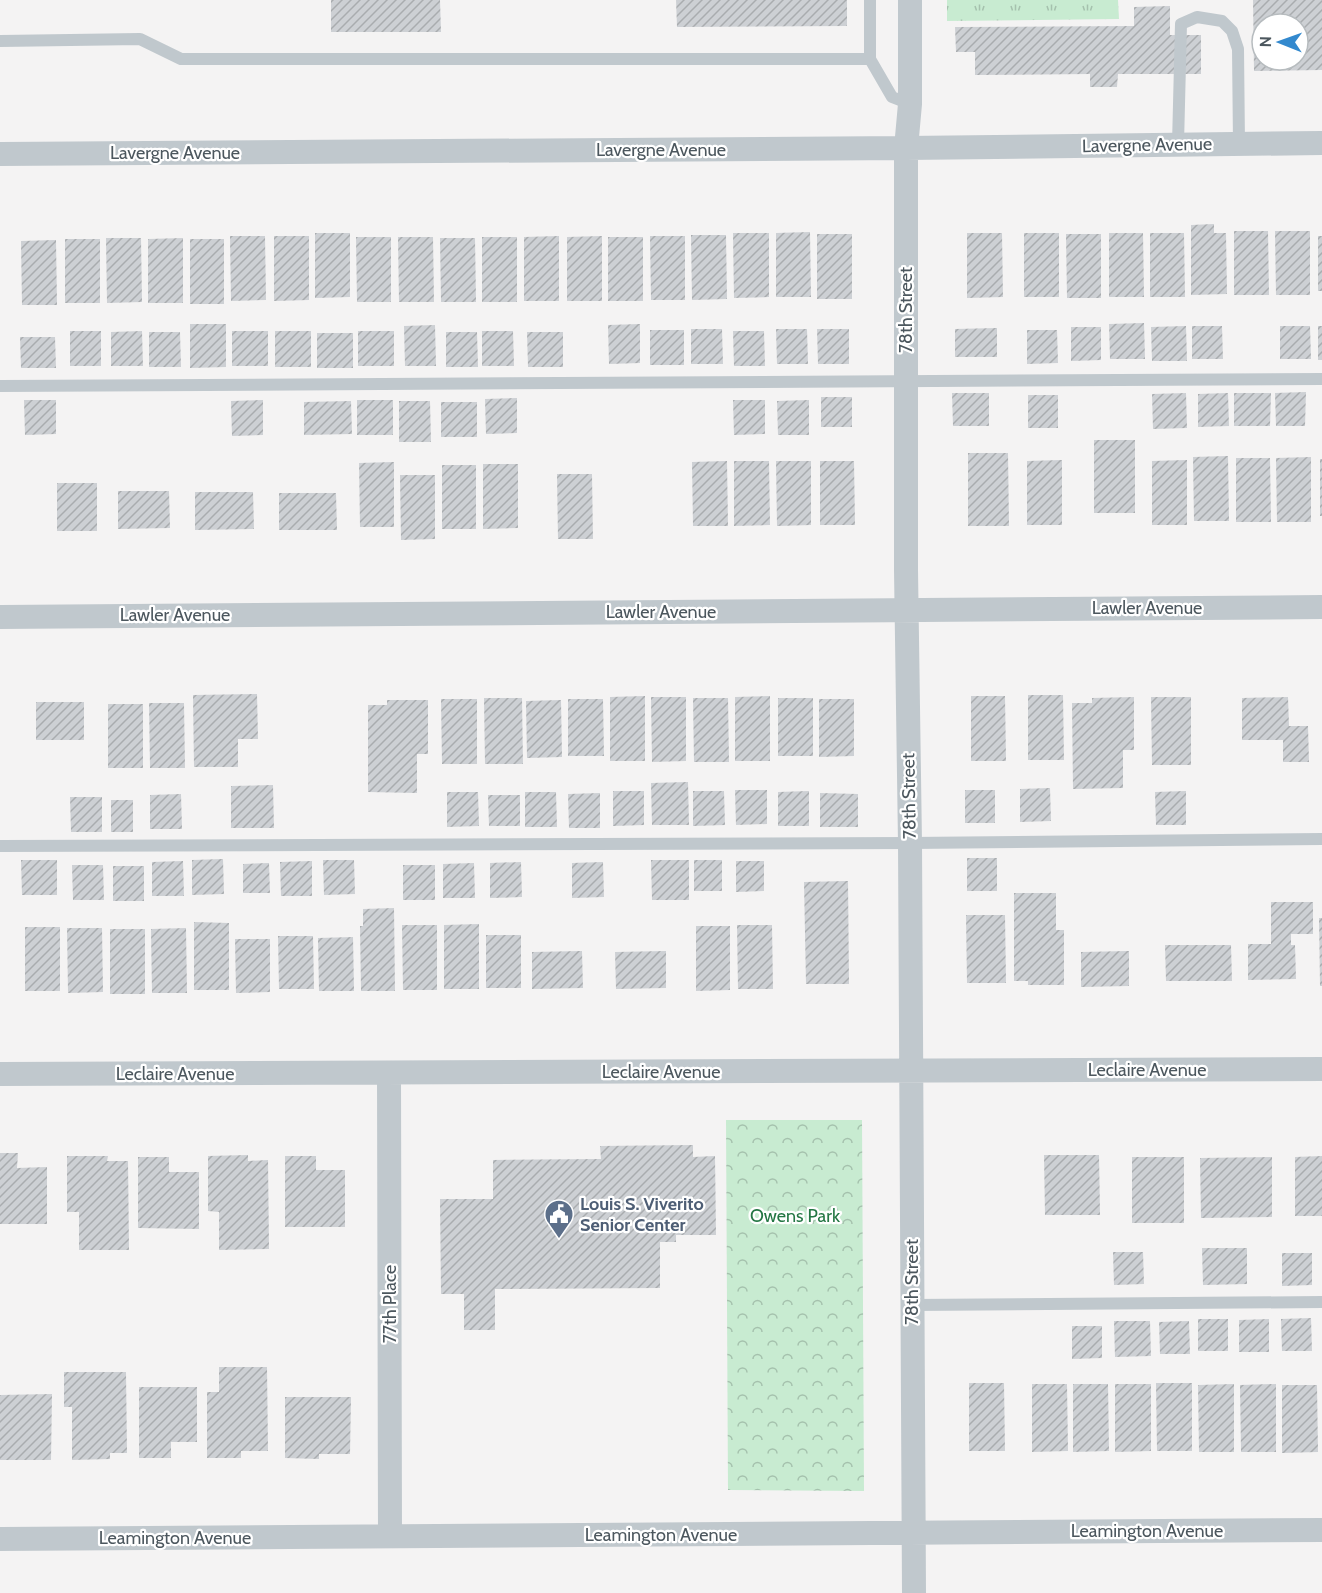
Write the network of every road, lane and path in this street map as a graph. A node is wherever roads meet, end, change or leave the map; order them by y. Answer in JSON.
{"nodes":[{"id":1,"x":870,"y":0,"type":"edge"},
{"id":2,"x":910,"y":0,"type":"edge"},
{"id":3,"x":0,"y":41,"type":"edge"},
{"id":4,"x":870,"y":59,"type":"junction"},
{"id":5,"x":910,"y":105,"type":"junction"},
{"id":6,"x":1322,"y":143,"type":"edge"},
{"id":7,"x":1178,"y":144,"type":"junction"},
{"id":8,"x":1239,"y":144,"type":"junction"},
{"id":9,"x":906,"y":148,"type":"junction"},
{"id":10,"x":0,"y":154,"type":"edge"},
{"id":11,"x":1322,"y":379,"type":"edge"},
{"id":12,"x":906,"y":380,"type":"junction"},
{"id":13,"x":0,"y":386,"type":"edge"},
{"id":14,"x":1322,"y":607,"type":"edge"},
{"id":15,"x":907,"y":610,"type":"junction"},
{"id":16,"x":0,"y":617,"type":"edge"},
{"id":17,"x":1322,"y":839,"type":"edge"},
{"id":18,"x":910,"y":843,"type":"junction"},
{"id":19,"x":0,"y":846,"type":"edge"},
{"id":20,"x":1322,"y":1069,"type":"edge"},
{"id":21,"x":910,"y":1071,"type":"junction"},
{"id":22,"x":389,"y":1073,"type":"junction"},
{"id":23,"x":0,"y":1074,"type":"edge"},
{"id":24,"x":1322,"y":1302,"type":"edge"},
{"id":25,"x":912,"y":1305,"type":"junction"},
{"id":26,"x":1322,"y":1530,"type":"edge"},
{"id":27,"x":914,"y":1532,"type":"junction"},
{"id":28,"x":390,"y":1536,"type":"junction"},
{"id":29,"x":0,"y":1539,"type":"edge"},
{"id":30,"x":914,"y":1593,"type":"edge"}],
"edges":[{"from":1,"to":4,"type":"lane"},
{"from":2,"to":5,"type":"street","name":"78th Street"},
{"from":3,"to":4,"type":"lane"},
{"from":4,"to":5,"type":"lane"},
{"from":5,"to":9,"type":"street","name":"78th Street"},
{"from":6,"to":8,"type":"street","name":"Lavergne Avenue"},
{"from":7,"to":8,"type":"street","name":"Lavergne Avenue"},
{"from":7,"to":8,"type":"lane"},
{"from":7,"to":9,"type":"street","name":"Lavergne Avenue"},
{"from":9,"to":10,"type":"street","name":"Lavergne Avenue"},
{"from":9,"to":12,"type":"street","name":"78th Street"},
{"from":11,"to":12,"type":"lane"},
{"from":12,"to":13,"type":"lane"},
{"from":12,"to":15,"type":"street","name":"78th Street"},
{"from":14,"to":15,"type":"street","name":"Lawler Avenue"},
{"from":15,"to":16,"type":"street","name":"Lawler Avenue"},
{"from":15,"to":18,"type":"street","name":"78th Street"},
{"from":17,"to":18,"type":"lane"},
{"from":18,"to":19,"type":"lane"},
{"from":18,"to":21,"type":"street","name":"78th Street"},
{"from":20,"to":21,"type":"street","name":"Leclaire Avenue"},
{"from":21,"to":22,"type":"street","name":"Leclaire Avenue"},
{"from":21,"to":25,"type":"street","name":"78th Street"},
{"from":22,"to":23,"type":"street","name":"Leclaire Avenue"},
{"from":22,"to":28,"type":"street","name":"77th Place"},
{"from":24,"to":25,"type":"lane"},
{"from":25,"to":27,"type":"street","name":"78th Street"},
{"from":26,"to":27,"type":"street","name":"Leamington Avenue"},
{"from":27,"to":28,"type":"street","name":"Leamington Avenue"},
{"from":27,"to":30,"type":"street","name":"78th Street"},
{"from":28,"to":29,"type":"street","name":"Leamington Avenue"}]}
